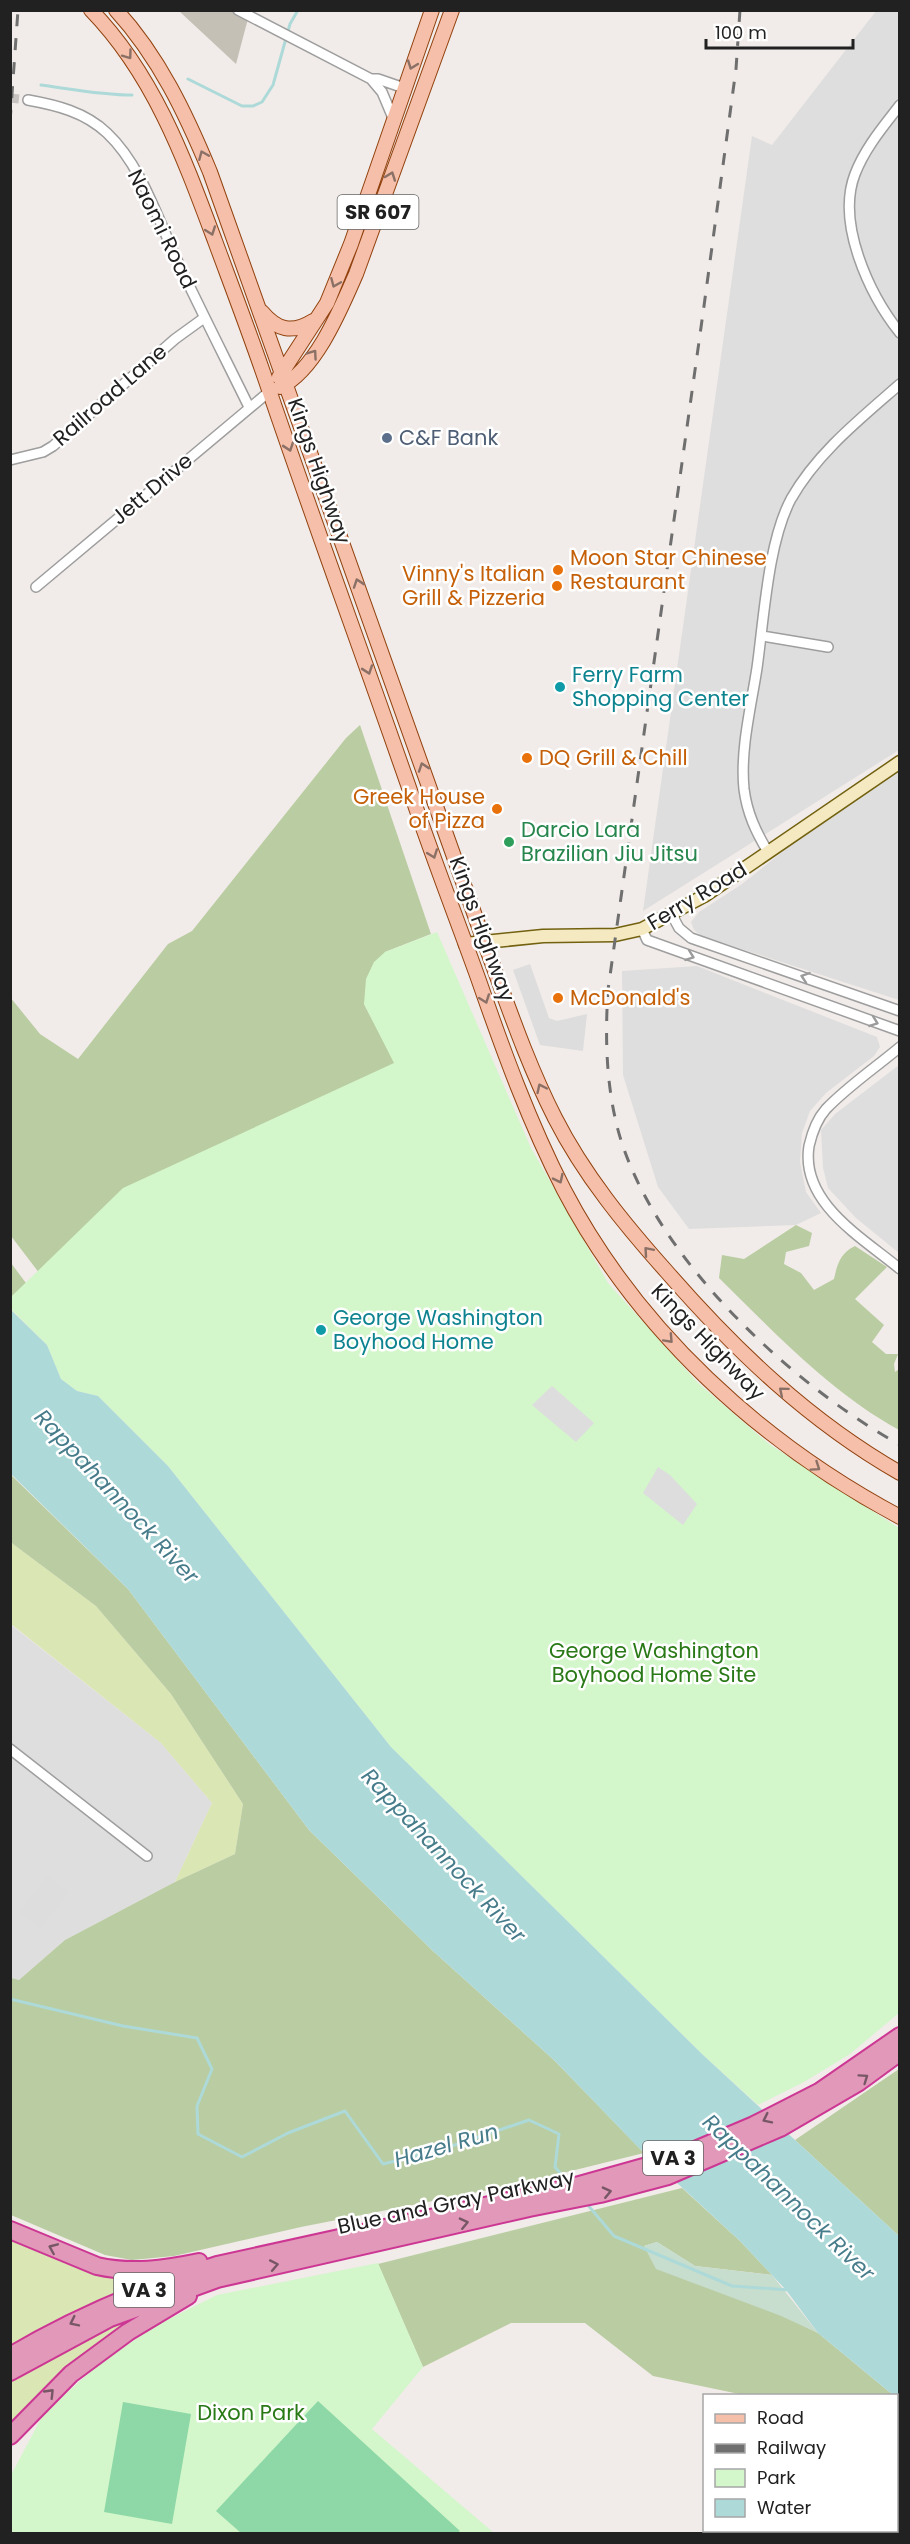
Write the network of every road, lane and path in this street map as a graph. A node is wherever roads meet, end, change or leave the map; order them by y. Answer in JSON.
{"nodes":[{"id":1,"x":91,"y":10,"type":"edge"},
{"id":2,"x":116,"y":10,"type":"edge"},
{"id":3,"x":238,"y":10,"type":"edge"},
{"id":4,"x":432,"y":10,"type":"edge"},
{"id":5,"x":452,"y":10,"type":"edge"},
{"id":6,"x":371,"y":79,"type":"junction"},
{"id":7,"x":404,"y":88,"type":"junction"},
{"id":8,"x":28,"y":100,"type":"tunnel mouth"},
{"id":9,"x":900,"y":105,"type":"edge"},
{"id":10,"x":393,"y":118,"type":"junction"},
{"id":11,"x":402,"y":147,"type":"junction"},
{"id":12,"x":259,"y":308,"type":"junction"},
{"id":13,"x":204,"y":318,"type":"junction"},
{"id":14,"x":315,"y":320,"type":"junction"},
{"id":15,"x":900,"y":333,"type":"edge"},
{"id":16,"x":284,"y":378,"type":"junction"},
{"id":17,"x":900,"y":384,"type":"edge"},
{"id":18,"x":270,"y":392,"type":"junction"},
{"id":19,"x":249,"y":407,"type":"junction"},
{"id":20,"x":10,"y":460,"type":"edge"},
{"id":21,"x":36,"y":587,"type":"dead end"},
{"id":22,"x":762,"y":636,"type":"junction"},
{"id":23,"x":828,"y":647,"type":"dead end"},
{"id":24,"x":900,"y":762,"type":"edge"},
{"id":25,"x":768,"y":852,"type":"junction"},
{"id":26,"x":672,"y":915,"type":"junction"},
{"id":27,"x":642,"y":929,"type":"junction"},
{"id":28,"x":484,"y":941,"type":"junction"},
{"id":29,"x":465,"y":944,"type":"junction"},
{"id":30,"x":900,"y":1011,"type":"edge"},
{"id":31,"x":900,"y":1031,"type":"edge"},
{"id":32,"x":900,"y":1047,"type":"edge"},
{"id":33,"x":900,"y":1269,"type":"edge"},
{"id":34,"x":900,"y":1473,"type":"edge"},
{"id":35,"x":900,"y":1517,"type":"edge"},
{"id":36,"x":10,"y":1749,"type":"edge"},
{"id":37,"x":147,"y":1856,"type":"dead end"},
{"id":38,"x":900,"y":2034,"type":"edge"},
{"id":39,"x":900,"y":2052,"type":"edge"},
{"id":40,"x":823,"y":2097,"type":"junction"},
{"id":41,"x":524,"y":2203,"type":"junction"},
{"id":42,"x":10,"y":2230,"type":"edge"},
{"id":43,"x":287,"y":2248,"type":"junction"},
{"id":44,"x":217,"y":2279,"type":"junction"},
{"id":45,"x":10,"y":2356,"type":"edge"},
{"id":46,"x":10,"y":2372,"type":"edge"},
{"id":47,"x":25,"y":2420,"type":"junction"},
{"id":48,"x":10,"y":2436,"type":"edge"},
{"id":49,"x":10,"y":2450,"type":"edge"}],
"edges":[{"from":1,"to":18,"type":"main road","name":"Kings Highway","one_way":true},
{"from":12,"to":2,"type":"main road","name":"Kings Highway","one_way":true},
{"from":3,"to":6,"type":"street"},
{"from":4,"to":7,"type":"main road","number":"SR 607","one_way":true},
{"from":5,"to":11,"type":"main road","number":"SR 607"},
{"from":6,"to":7,"type":"street"},
{"from":6,"to":10,"type":"street"},
{"from":7,"to":10,"type":"main road","number":"SR 607"},
{"from":7,"to":11,"type":"main road"},
{"from":8,"to":13,"type":"street","name":"Naomi Road"},
{"from":9,"to":15,"type":"street"},
{"from":10,"to":14,"type":"main road","number":"SR 607","one_way":true},
{"from":16,"to":11,"type":"main road","number":"SR 607","one_way":true},
{"from":12,"to":14,"type":"main road"},
{"from":12,"to":16,"type":"main road","name":"Kings Highway"},
{"from":13,"to":19,"type":"street","name":"Naomi Road"},
{"from":13,"to":20,"type":"street","name":"Railroad Lane"},
{"from":14,"to":16,"type":"main road","number":"SR 607"},
{"from":16,"to":18,"type":"main road","number":"SR 607"},
{"from":28,"to":16,"type":"main road","name":"Kings Highway","one_way":true},
{"from":17,"to":22,"type":"street"},
{"from":18,"to":19,"type":"street","name":"Jett Drive","number":"SR 607"},
{"from":18,"to":29,"type":"main road","name":"Kings Highway","one_way":true},
{"from":19,"to":21,"type":"street","name":"Jett Drive"},
{"from":22,"to":23,"type":"street"},
{"from":22,"to":25,"type":"street"},
{"from":24,"to":25,"type":"main road","name":"Ferry Road"},
{"from":25,"to":26,"type":"main road","name":"Ferry Road"},
{"from":26,"to":27,"type":"main road","name":"Ferry Road"},
{"from":30,"to":26,"type":"street","one_way":true},
{"from":27,"to":28,"type":"main road","name":"Ferry Road"},
{"from":27,"to":31,"type":"street","one_way":true},
{"from":28,"to":29,"type":"main road","name":"Ferry Road"},
{"from":34,"to":28,"type":"main road","name":"Kings Highway","one_way":true},
{"from":29,"to":35,"type":"main road","name":"Kings Highway","one_way":true},
{"from":32,"to":33,"type":"street"},
{"from":36,"to":37,"type":"street"},
{"from":38,"to":40,"type":"highway","name":"Blue and Gray Parkway","number":"VA 3"},
{"from":40,"to":39,"type":"highway","name":"Blue and Gray Parkway","number":"VA 3","one_way":true},
{"from":40,"to":41,"type":"highway","name":"Blue and Gray Parkway","number":"VA 3"},
{"from":41,"to":43,"type":"highway","name":"Blue and Gray Parkway","number":"VA 3"},
{"from":44,"to":41,"type":"highway","name":"Blue and Gray Parkway","number":"VA 3","one_way":true},
{"from":43,"to":42,"type":"highway","one_way":true},
{"from":43,"to":45,"type":"highway","name":"Blue and Gray Parkway","number":"VA 3","one_way":true},
{"from":44,"to":46,"type":"highway","name":"Blue and Gray Parkway","number":"VA 3"},
{"from":47,"to":44,"type":"highway","one_way":true},
{"from":47,"to":48,"type":"highway"},
{"from":47,"to":49,"type":"highway"}]}
